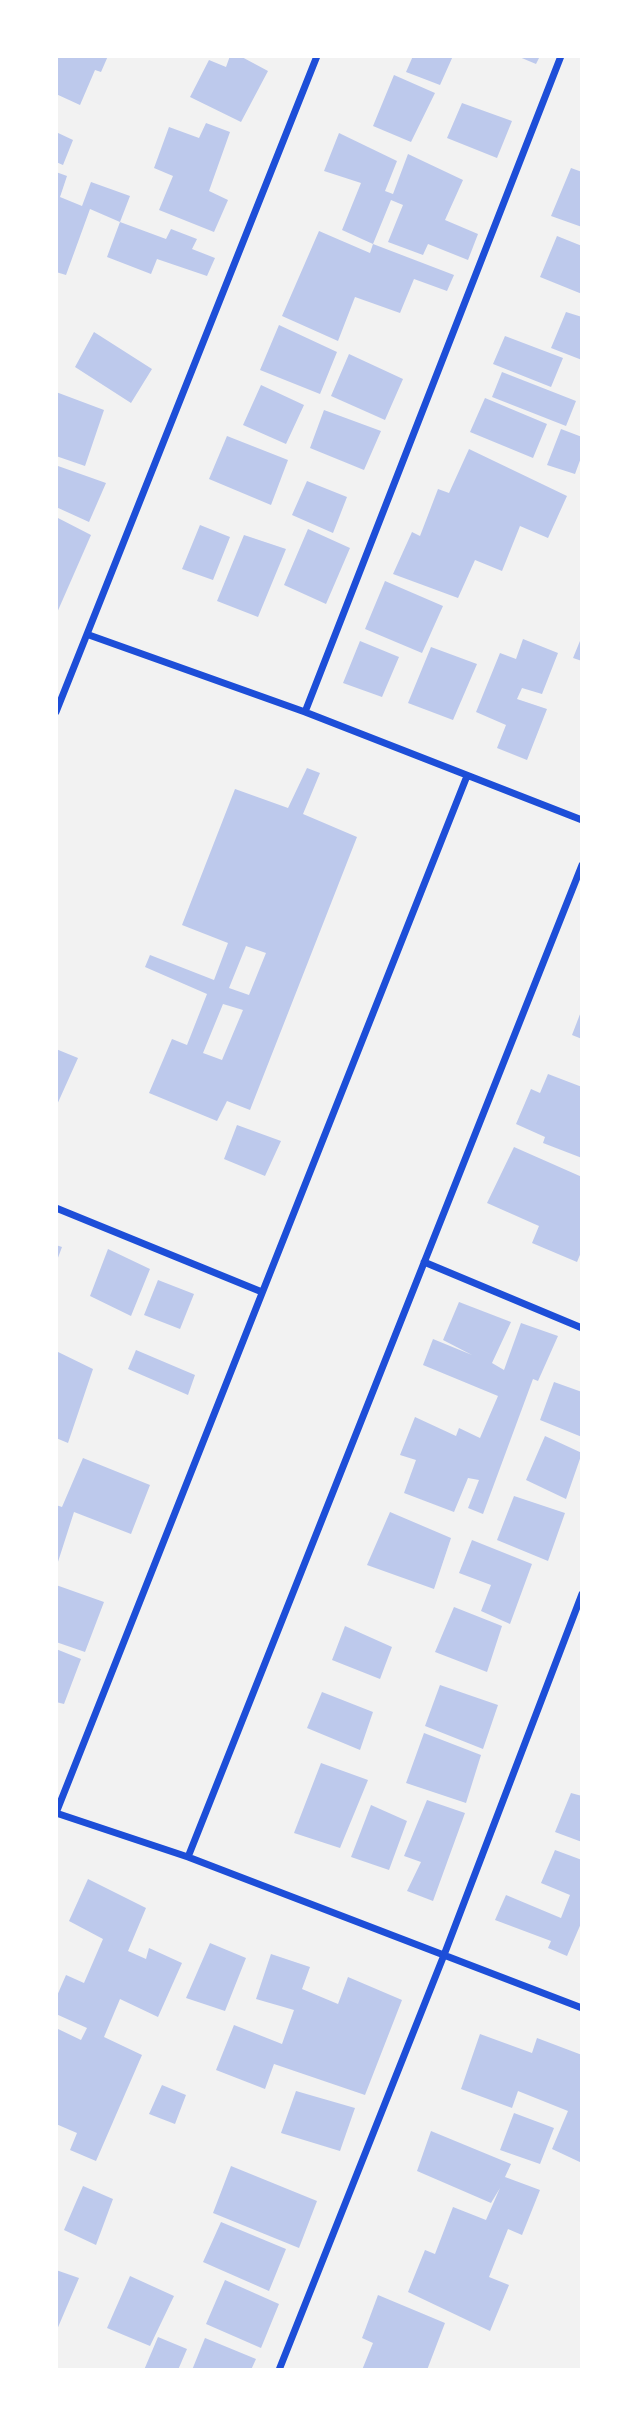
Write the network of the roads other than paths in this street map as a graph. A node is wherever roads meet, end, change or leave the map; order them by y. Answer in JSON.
{"nodes":[{"id":1,"x":317,"y":56,"type":"edge"},
{"id":2,"x":561,"y":56,"type":"edge"},
{"id":3,"x":89,"y":635,"type":"junction"},
{"id":4,"x":56,"y":712,"type":"edge"},
{"id":5,"x":305,"y":712,"type":"junction"},
{"id":6,"x":467,"y":776,"type":"junction"},
{"id":7,"x":582,"y":820,"type":"edge"},
{"id":8,"x":582,"y":865,"type":"edge"},
{"id":9,"x":56,"y":1208,"type":"edge"},
{"id":10,"x":424,"y":1262,"type":"junction"},
{"id":11,"x":262,"y":1292,"type":"junction"},
{"id":12,"x":582,"y":1328,"type":"edge"},
{"id":13,"x":582,"y":1594,"type":"edge"},
{"id":14,"x":56,"y":1813,"type":"edge"},
{"id":15,"x":188,"y":1857,"type":"junction"},
{"id":16,"x":444,"y":1955,"type":"junction"},
{"id":17,"x":582,"y":2008,"type":"edge"},
{"id":18,"x":278,"y":2370,"type":"edge"}],
"edges":[{"from":1,"to":3,"type":"street"},
{"from":2,"to":5,"type":"street"},
{"from":3,"to":4,"type":"street"},
{"from":3,"to":5,"type":"street"},
{"from":5,"to":6,"type":"street"},
{"from":6,"to":7,"type":"street"},
{"from":6,"to":11,"type":"street"},
{"from":8,"to":10,"type":"street"},
{"from":9,"to":11,"type":"street"},
{"from":10,"to":12,"type":"street"},
{"from":10,"to":15,"type":"street"},
{"from":11,"to":14,"type":"street"},
{"from":13,"to":16,"type":"street"},
{"from":14,"to":15,"type":"street"},
{"from":15,"to":16,"type":"street"},
{"from":16,"to":17,"type":"street"},
{"from":16,"to":18,"type":"street"}]}
